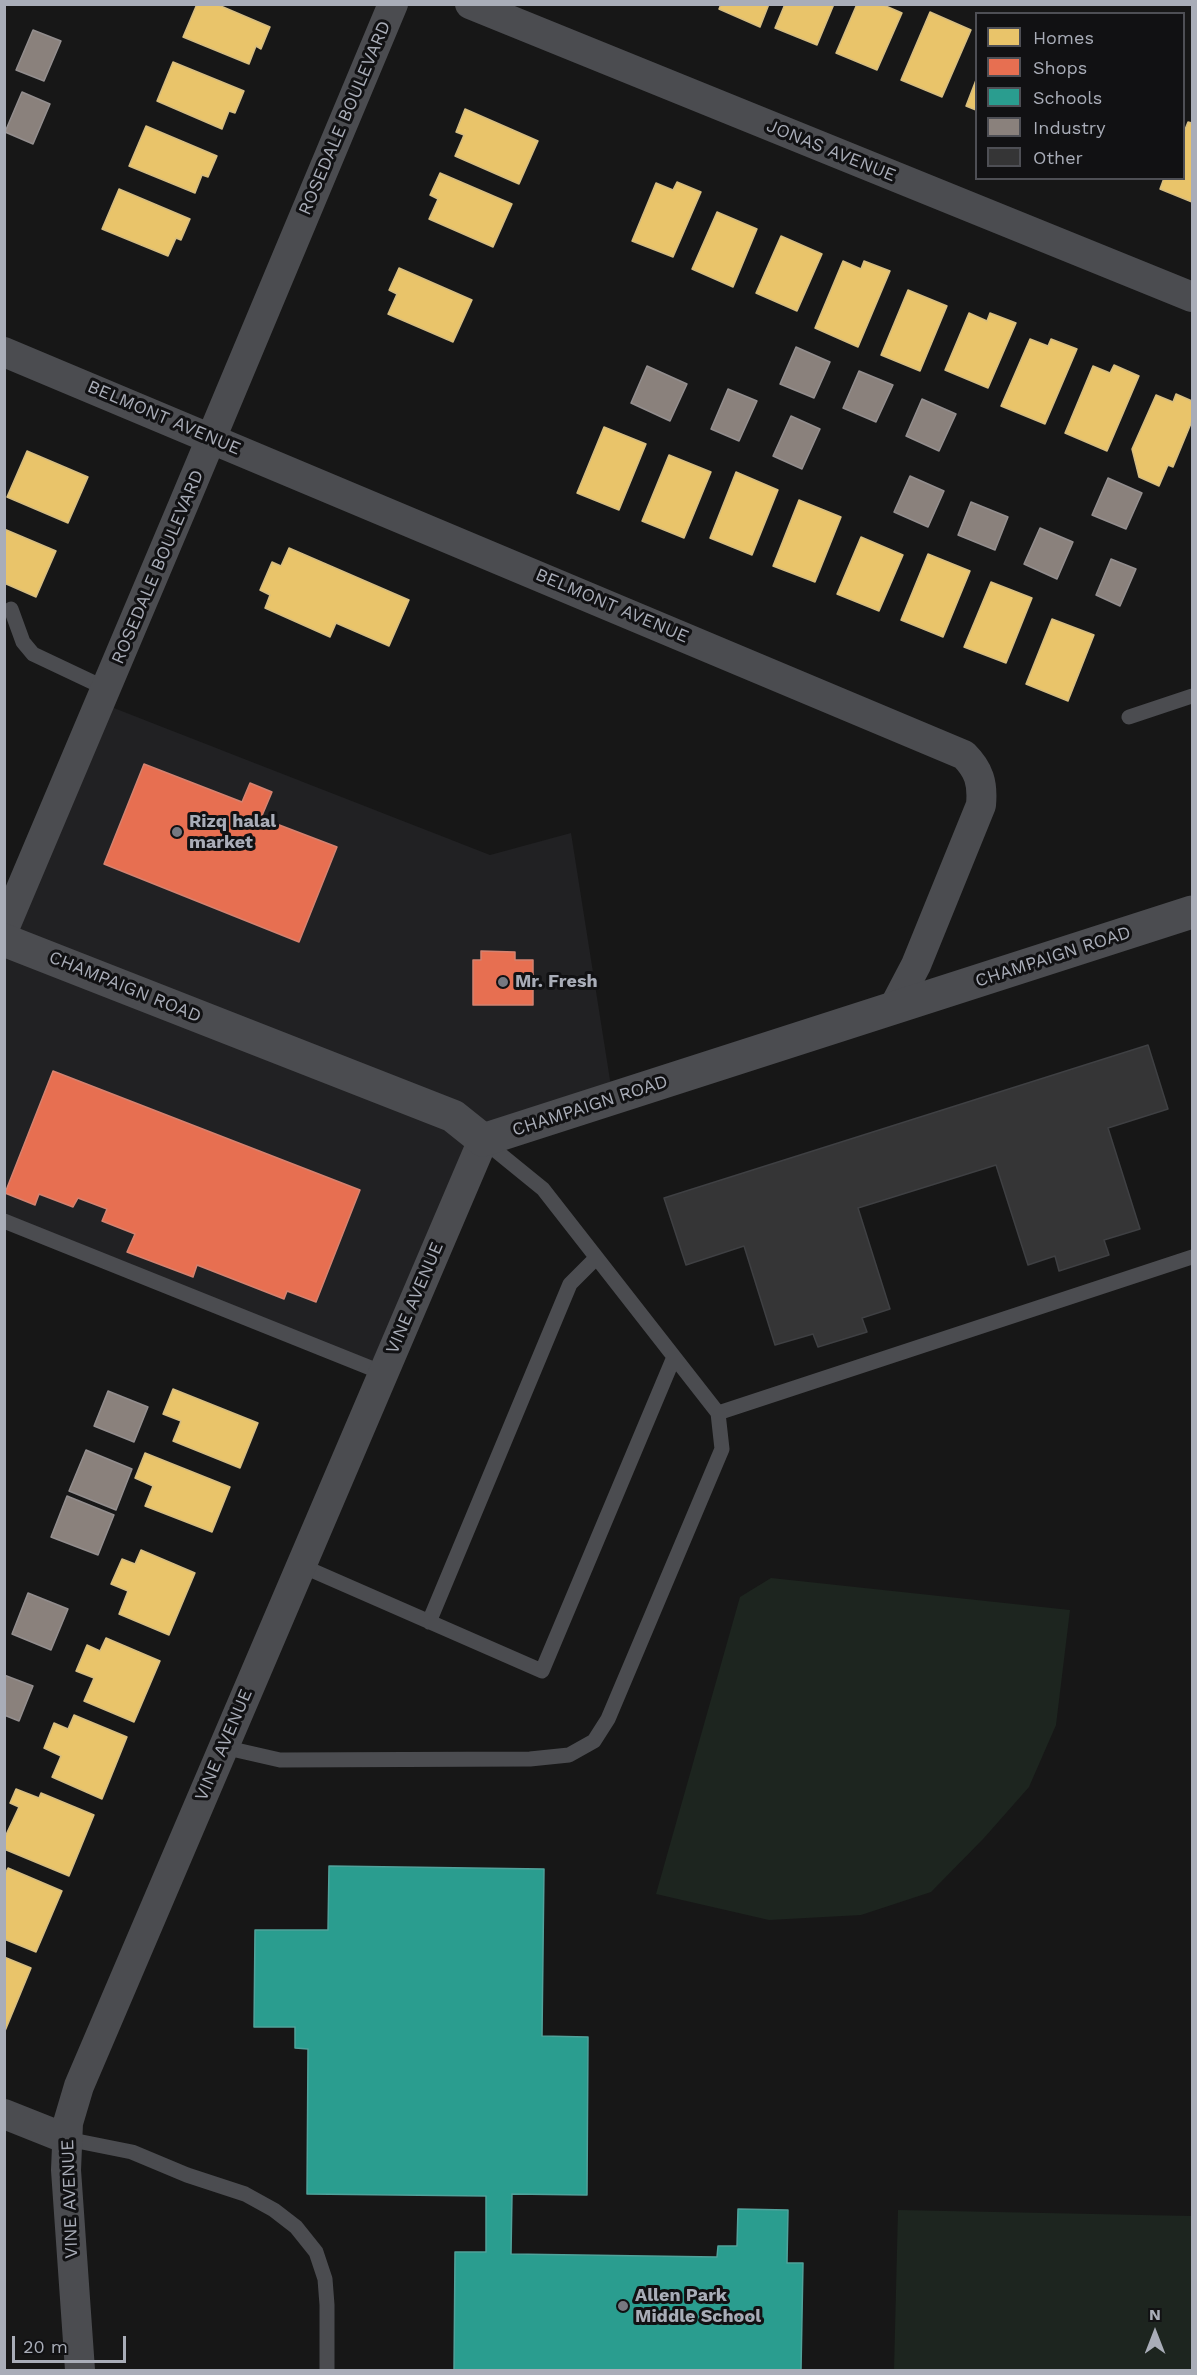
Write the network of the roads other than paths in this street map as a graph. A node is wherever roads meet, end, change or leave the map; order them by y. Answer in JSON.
{"nodes":[{"id":1,"x":393,"y":4,"type":"edge"},
{"id":2,"x":470,"y":4,"type":"edge"},
{"id":3,"x":1192,"y":297,"type":"edge"},
{"id":4,"x":4,"y":352,"type":"edge"},
{"id":5,"x":211,"y":438,"type":"junction"},
{"id":6,"x":11,"y":609,"type":"dead end"},
{"id":7,"x":107,"y":689,"type":"junction"},
{"id":8,"x":1192,"y":696,"type":"edge"},
{"id":9,"x":1129,"y":717,"type":"dead end"},
{"id":10,"x":1192,"y":912,"type":"edge"},
{"id":11,"x":4,"y":928,"type":"edge"},
{"id":12,"x":4,"y":940,"type":"edge"},
{"id":13,"x":894,"y":1007,"type":"junction"},
{"id":14,"x":483,"y":1140,"type":"junction"},
{"id":15,"x":4,"y":1221,"type":"edge"},
{"id":16,"x":1192,"y":1257,"type":"edge"},
{"id":17,"x":597,"y":1258,"type":"junction"},
{"id":18,"x":674,"y":1357,"type":"junction"},
{"id":19,"x":383,"y":1373,"type":"junction"},
{"id":20,"x":718,"y":1413,"type":"junction"},
{"id":21,"x":302,"y":1566,"type":"junction"},
{"id":22,"x":429,"y":1622,"type":"junction"},
{"id":23,"x":223,"y":1747,"type":"junction"},
{"id":24,"x":4,"y":2114,"type":"edge"},
{"id":25,"x":67,"y":2139,"type":"junction"},
{"id":26,"x":80,"y":2370,"type":"edge"},
{"id":27,"x":327,"y":2370,"type":"edge"}],
"edges":[{"from":1,"to":5,"type":"street","name":"ROSEDALE BOULEVARD"},
{"from":2,"to":3,"type":"street","name":"JONAS AVENUE"},
{"from":4,"to":5,"type":"street","name":"BELMONT AVENUE"},
{"from":5,"to":7,"type":"street","name":"ROSEDALE BOULEVARD"},
{"from":5,"to":13,"type":"street","name":"BELMONT AVENUE"},
{"from":6,"to":7,"type":"lane"},
{"from":7,"to":11,"type":"street","name":"ROSEDALE BOULEVARD"},
{"from":8,"to":9,"type":"lane"},
{"from":10,"to":13,"type":"street","name":"CHAMPAIGN ROAD"},
{"from":12,"to":14,"type":"street","name":"CHAMPAIGN ROAD"},
{"from":13,"to":14,"type":"street","name":"CHAMPAIGN ROAD"},
{"from":14,"to":17,"type":"lane"},
{"from":14,"to":19,"type":"street","name":"VINE AVENUE"},
{"from":15,"to":19,"type":"lane"},
{"from":16,"to":20,"type":"lane"},
{"from":17,"to":18,"type":"lane"},
{"from":17,"to":22,"type":"lane"},
{"from":18,"to":20,"type":"lane"},
{"from":18,"to":22,"type":"lane"},
{"from":19,"to":21,"type":"street","name":"VINE AVENUE"},
{"from":20,"to":23,"type":"lane"},
{"from":21,"to":22,"type":"lane"},
{"from":21,"to":23,"type":"street","name":"VINE AVENUE"},
{"from":23,"to":25,"type":"street","name":"VINE AVENUE"},
{"from":24,"to":25,"type":"street"},
{"from":25,"to":26,"type":"street","name":"VINE AVENUE"},
{"from":25,"to":27,"type":"lane"}]}
